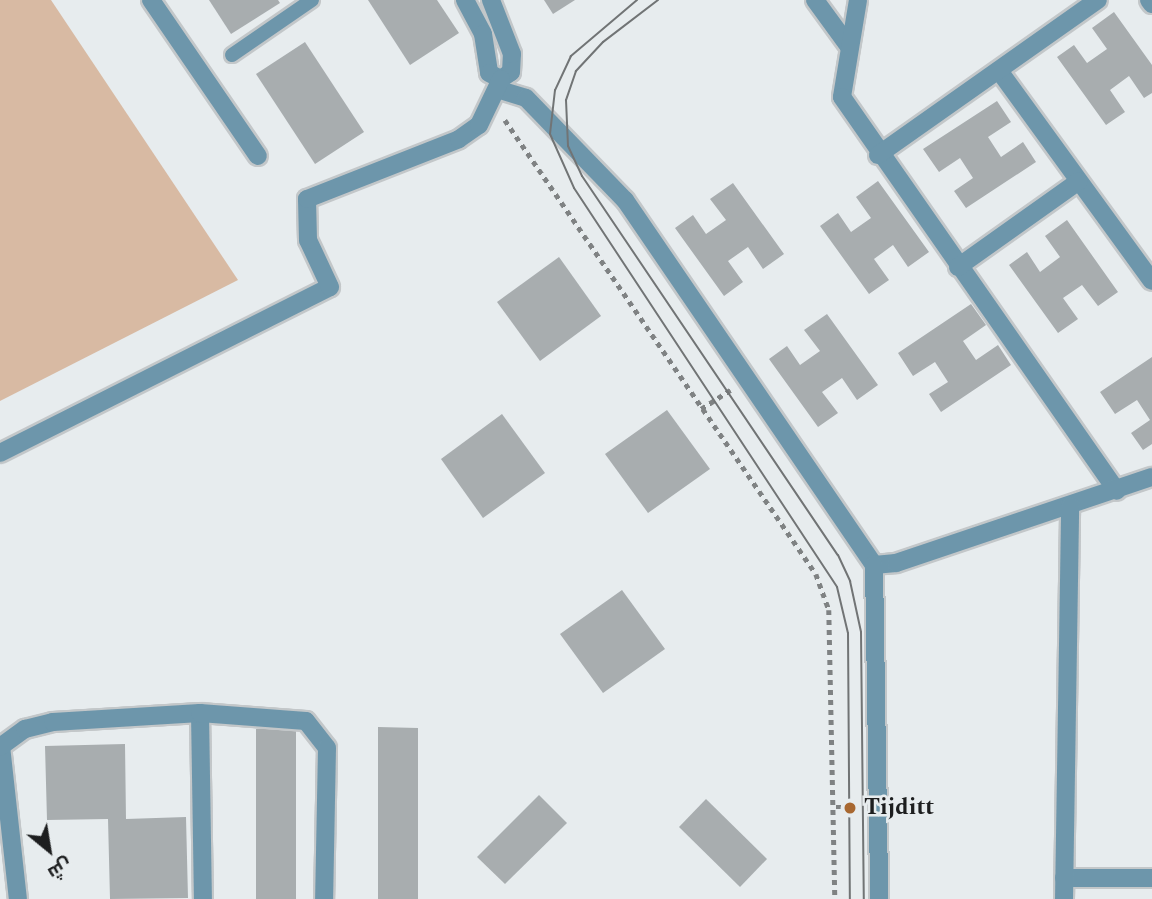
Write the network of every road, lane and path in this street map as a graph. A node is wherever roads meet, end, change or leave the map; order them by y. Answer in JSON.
{"nodes":[{"id":1,"x":151,"y":0,"type":"edge"},
{"id":2,"x":465,"y":0,"type":"edge"},
{"id":3,"x":491,"y":0,"type":"edge"},
{"id":4,"x":815,"y":0,"type":"edge"},
{"id":5,"x":858,"y":0,"type":"edge"},
{"id":6,"x":1098,"y":0,"type":"edge"},
{"id":7,"x":307,"y":2,"type":"edge"},
{"id":8,"x":850,"y":48,"type":"junction"},
{"id":9,"x":232,"y":55,"type":"dead end"},
{"id":10,"x":1000,"y":72,"type":"junction"},
{"id":11,"x":498,"y":91,"type":"junction"},
{"id":12,"x":878,"y":155,"type":"junction"},
{"id":13,"x":258,"y":156,"type":"dead end"},
{"id":14,"x":1079,"y":181,"type":"junction"},
{"id":15,"x":958,"y":267,"type":"junction"},
{"id":16,"x":1152,"y":281,"type":"edge"},
{"id":17,"x":746,"y":379,"type":"junction"},
{"id":18,"x":701,"y":409,"type":"junction"},
{"id":19,"x":0,"y":453,"type":"edge"},
{"id":20,"x":1152,"y":477,"type":"edge"},
{"id":21,"x":1117,"y":491,"type":"junction"},
{"id":22,"x":1070,"y":506,"type":"junction"},
{"id":23,"x":874,"y":565,"type":"junction"},
{"id":24,"x":200,"y":713,"type":"junction"},
{"id":25,"x":1,"y":746,"type":"edge"},
{"id":26,"x":1064,"y":878,"type":"junction"},
{"id":27,"x":1152,"y":878,"type":"edge"},
{"id":28,"x":19,"y":899,"type":"edge"},
{"id":29,"x":203,"y":899,"type":"edge"},
{"id":30,"x":324,"y":899,"type":"edge"},
{"id":31,"x":835,"y":899,"type":"edge"},
{"id":32,"x":879,"y":899,"type":"edge"},
{"id":33,"x":1064,"y":899,"type":"edge"}],
"edges":[{"from":1,"to":13,"type":"street"},
{"from":2,"to":11,"type":"street"},
{"from":3,"to":11,"type":"street"},
{"from":4,"to":8,"type":"street"},
{"from":5,"to":8,"type":"street"},
{"from":6,"to":10,"type":"street"},
{"from":7,"to":9,"type":"lane"},
{"from":8,"to":12,"type":"street"},
{"from":10,"to":12,"type":"street"},
{"from":10,"to":14,"type":"street"},
{"from":11,"to":17,"type":"street"},
{"from":11,"to":18,"type":"path"},
{"from":11,"to":19,"type":"street"},
{"from":12,"to":15,"type":"street"},
{"from":14,"to":15,"type":"street"},
{"from":14,"to":16,"type":"street"},
{"from":15,"to":21,"type":"street"},
{"from":17,"to":18,"type":"path"},
{"from":17,"to":23,"type":"street"},
{"from":18,"to":31,"type":"path"},
{"from":20,"to":21,"type":"street"},
{"from":21,"to":22,"type":"street"},
{"from":22,"to":23,"type":"street"},
{"from":22,"to":26,"type":"street"},
{"from":23,"to":32,"type":"street"},
{"from":24,"to":25,"type":"street"},
{"from":24,"to":29,"type":"street"},
{"from":24,"to":30,"type":"street"},
{"from":25,"to":28,"type":"street"},
{"from":26,"to":27,"type":"street"},
{"from":26,"to":33,"type":"street"}]}
